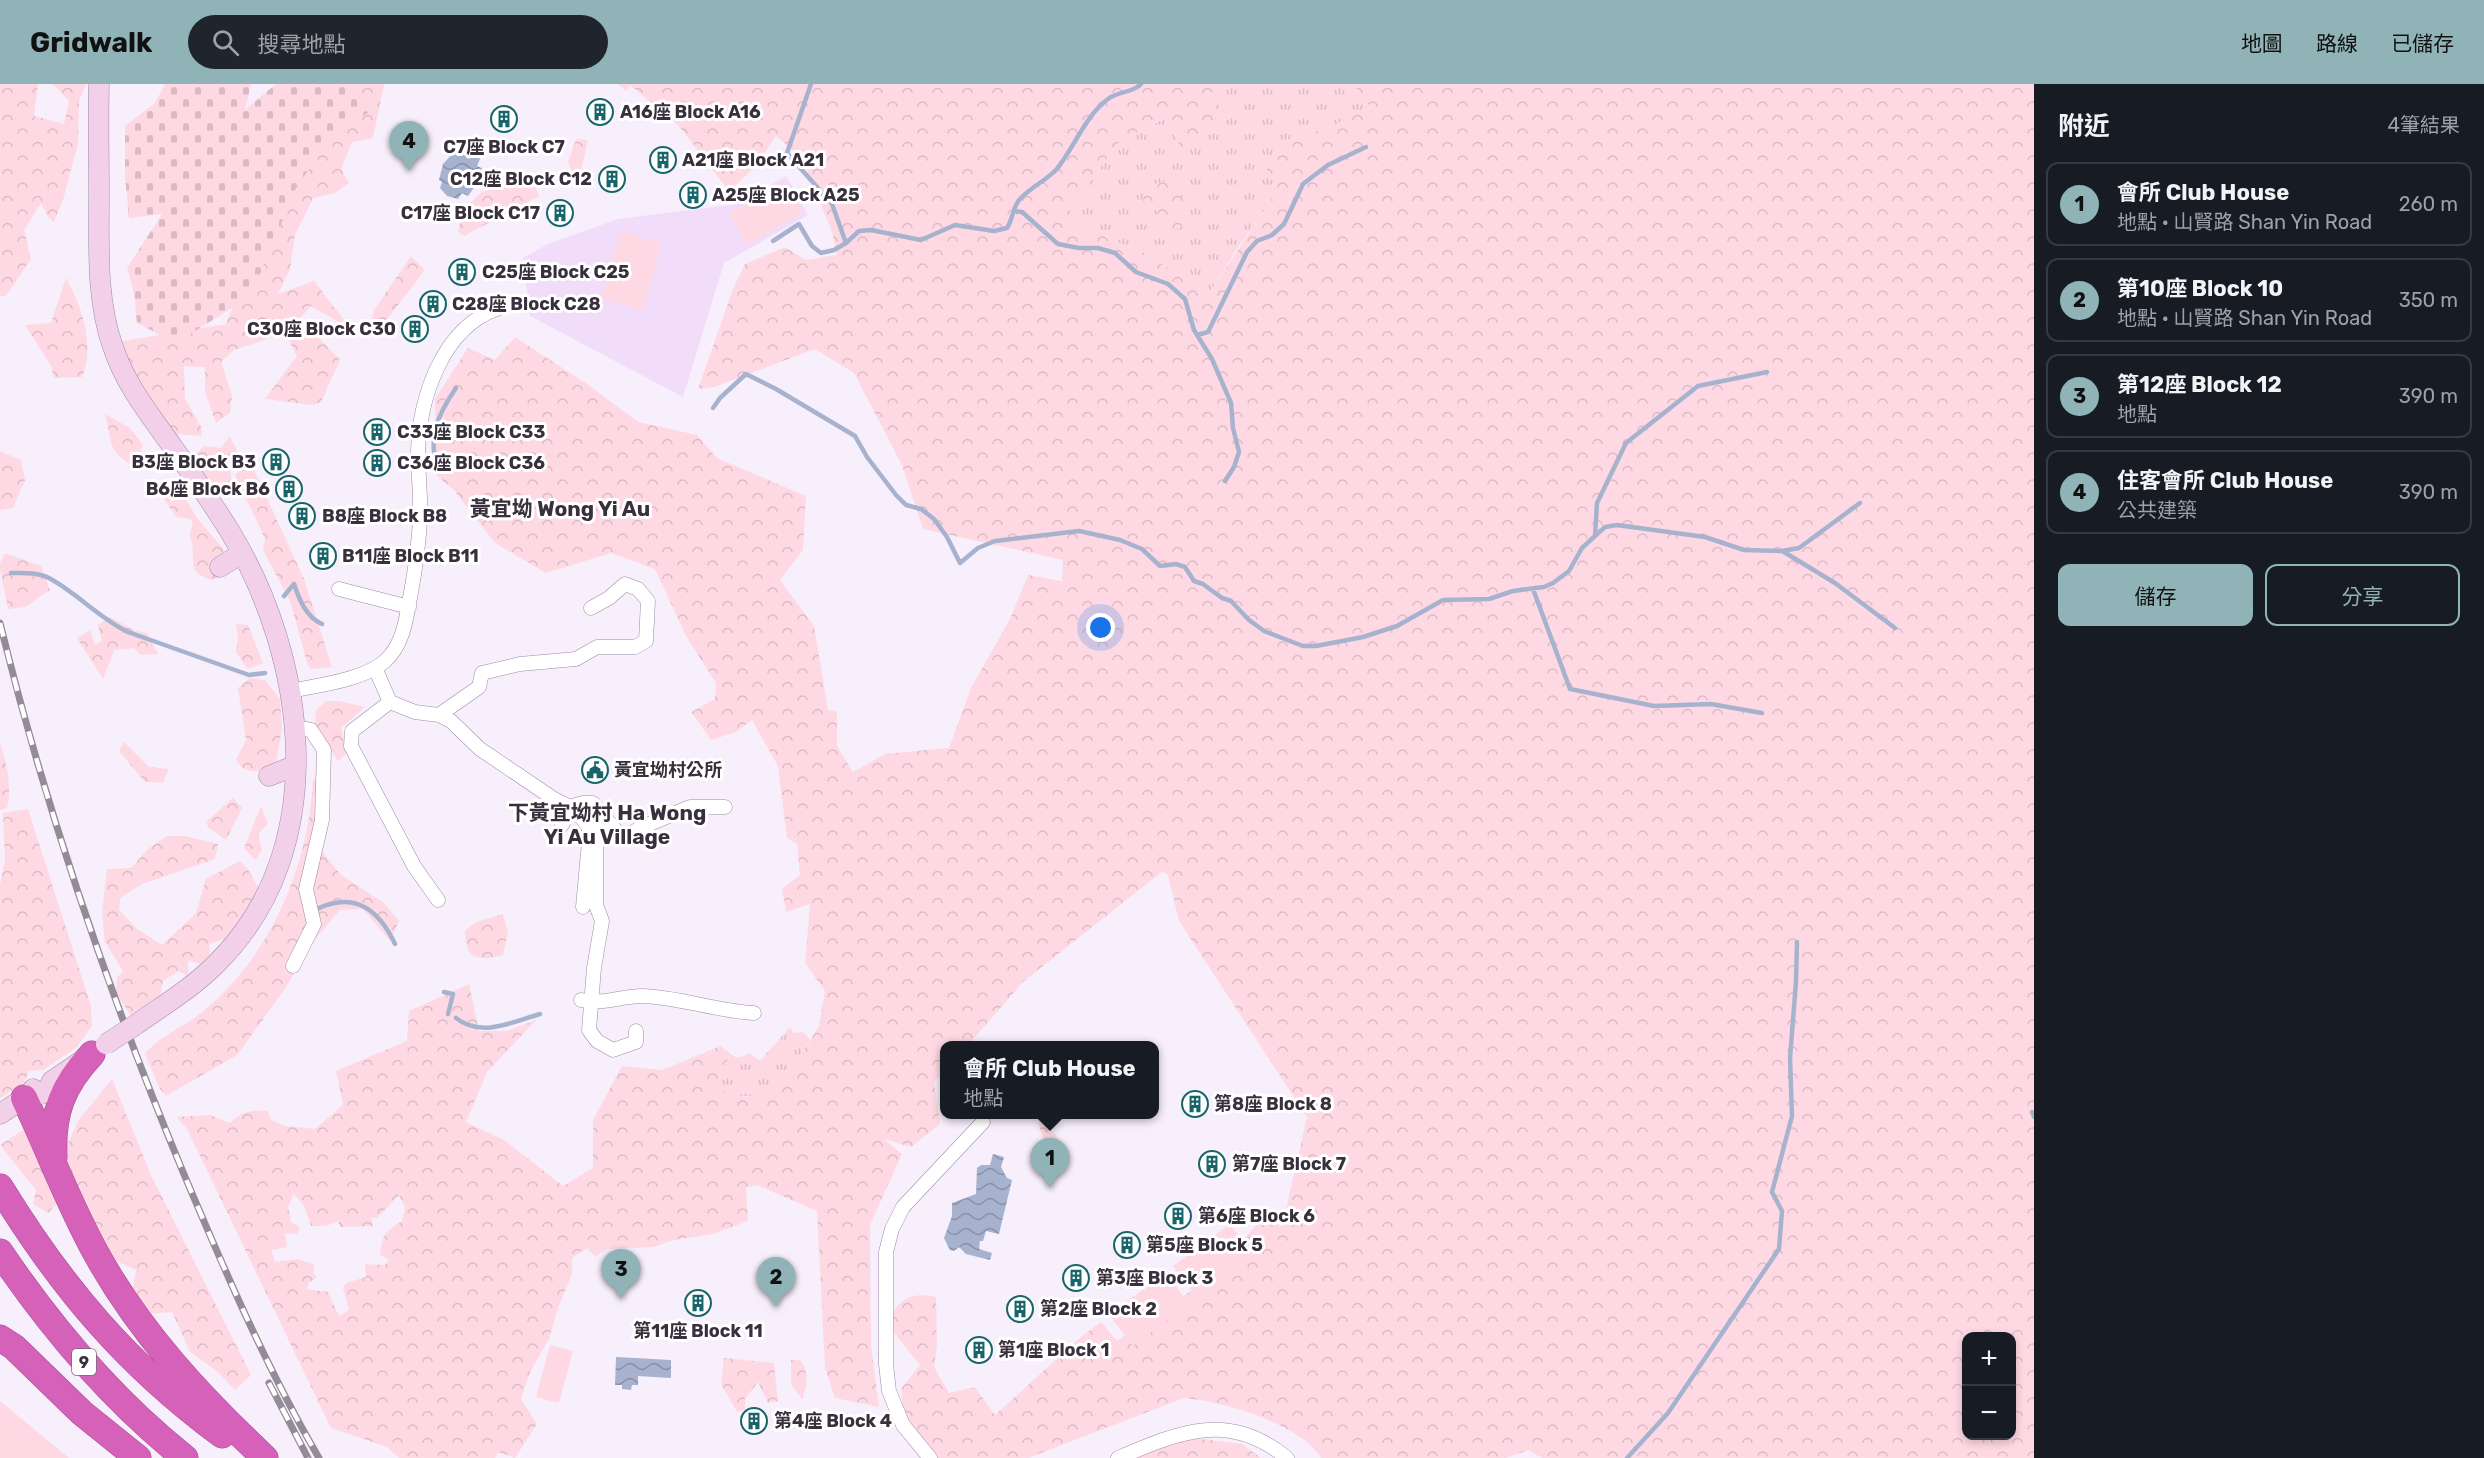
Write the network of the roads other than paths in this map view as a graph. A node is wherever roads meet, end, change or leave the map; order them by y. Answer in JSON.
{"nodes":[{"id":1,"x":99,"y":84,"type":"edge"},
{"id":2,"x":497,"y":309,"type":"dead end"},
{"id":3,"x":242,"y":553,"type":"junction"},
{"id":4,"x":220,"y":567,"type":"dead end"},
{"id":5,"x":339,"y":589,"type":"dead end"},
{"id":6,"x":409,"y":607,"type":"junction"},
{"id":7,"x":591,"y":608,"type":"dead end"},
{"id":8,"x":375,"y":668,"type":"junction"},
{"id":9,"x":291,"y":691,"type":"junction"},
{"id":10,"x":390,"y":702,"type":"junction"},
{"id":11,"x":439,"y":715,"type":"junction"},
{"id":12,"x":294,"y":727,"type":"junction"},
{"id":13,"x":296,"y":765,"type":"junction"},
{"id":14,"x":269,"y":776,"type":"dead end"},
{"id":15,"x":575,"y":806,"type":"junction"},
{"id":16,"x":725,"y":807,"type":"dead end"},
{"id":17,"x":562,"y":825,"type":"dead end"},
{"id":18,"x":438,"y":900,"type":"dead end"},
{"id":19,"x":583,"y":907,"type":"dead end"},
{"id":20,"x":293,"y":966,"type":"dead end"},
{"id":21,"x":586,"y":1001,"type":"junction"},
{"id":22,"x":754,"y":1013,"type":"dead end"},
{"id":23,"x":636,"y":1031,"type":"dead end"},
{"id":24,"x":99,"y":1049,"type":"junction"},
{"id":25,"x":28,"y":1096,"type":"junction"},
{"id":26,"x":0,"y":1114,"type":"edge"},
{"id":27,"x":982,"y":1122,"type":"dead end"},
{"id":28,"x":54,"y":1164,"type":"junction"},
{"id":29,"x":0,"y":1187,"type":"edge"},
{"id":30,"x":0,"y":1252,"type":"edge"},
{"id":31,"x":0,"y":1338,"type":"edge"},
{"id":32,"x":138,"y":1458,"type":"edge"},
{"id":33,"x":185,"y":1458,"type":"edge"},
{"id":34,"x":256,"y":1458,"type":"edge"},
{"id":35,"x":265,"y":1458,"type":"edge"},
{"id":36,"x":930,"y":1458,"type":"edge"},
{"id":37,"x":1118,"y":1458,"type":"edge"},
{"id":38,"x":1287,"y":1458,"type":"edge"}],
"edges":[{"from":1,"to":3,"type":"main road"},
{"from":2,"to":6,"type":"street"},
{"from":3,"to":4,"type":"main road"},
{"from":3,"to":9,"type":"main road"},
{"from":5,"to":6,"type":"street"},
{"from":6,"to":8,"type":"street"},
{"from":7,"to":11,"type":"street"},
{"from":8,"to":9,"type":"street"},
{"from":8,"to":10,"type":"street"},
{"from":9,"to":12,"type":"main road"},
{"from":10,"to":11,"type":"street"},
{"from":10,"to":18,"type":"street"},
{"from":11,"to":15,"type":"street"},
{"from":12,"to":13,"type":"main road"},
{"from":12,"to":20,"type":"street"},
{"from":13,"to":14,"type":"main road"},
{"from":13,"to":24,"type":"main road","bridge":true},
{"from":15,"to":16,"type":"street"},
{"from":15,"to":17,"type":"street"},
{"from":15,"to":19,"type":"street"},
{"from":15,"to":21,"type":"street"},
{"from":21,"to":22,"type":"street"},
{"from":21,"to":23,"type":"street"},
{"from":24,"to":25,"type":"main road"},
{"from":24,"to":28,"type":"highway"},
{"from":25,"to":26,"type":"main road"},
{"from":25,"to":28,"type":"highway"},
{"from":27,"to":36,"type":"street"},
{"from":28,"to":35,"type":"highway"},
{"from":29,"to":34,"type":"highway","number":"9"},
{"from":30,"to":33,"type":"highway","number":"9"},
{"from":31,"to":32,"type":"highway"},
{"from":37,"to":38,"type":"street"}]}
